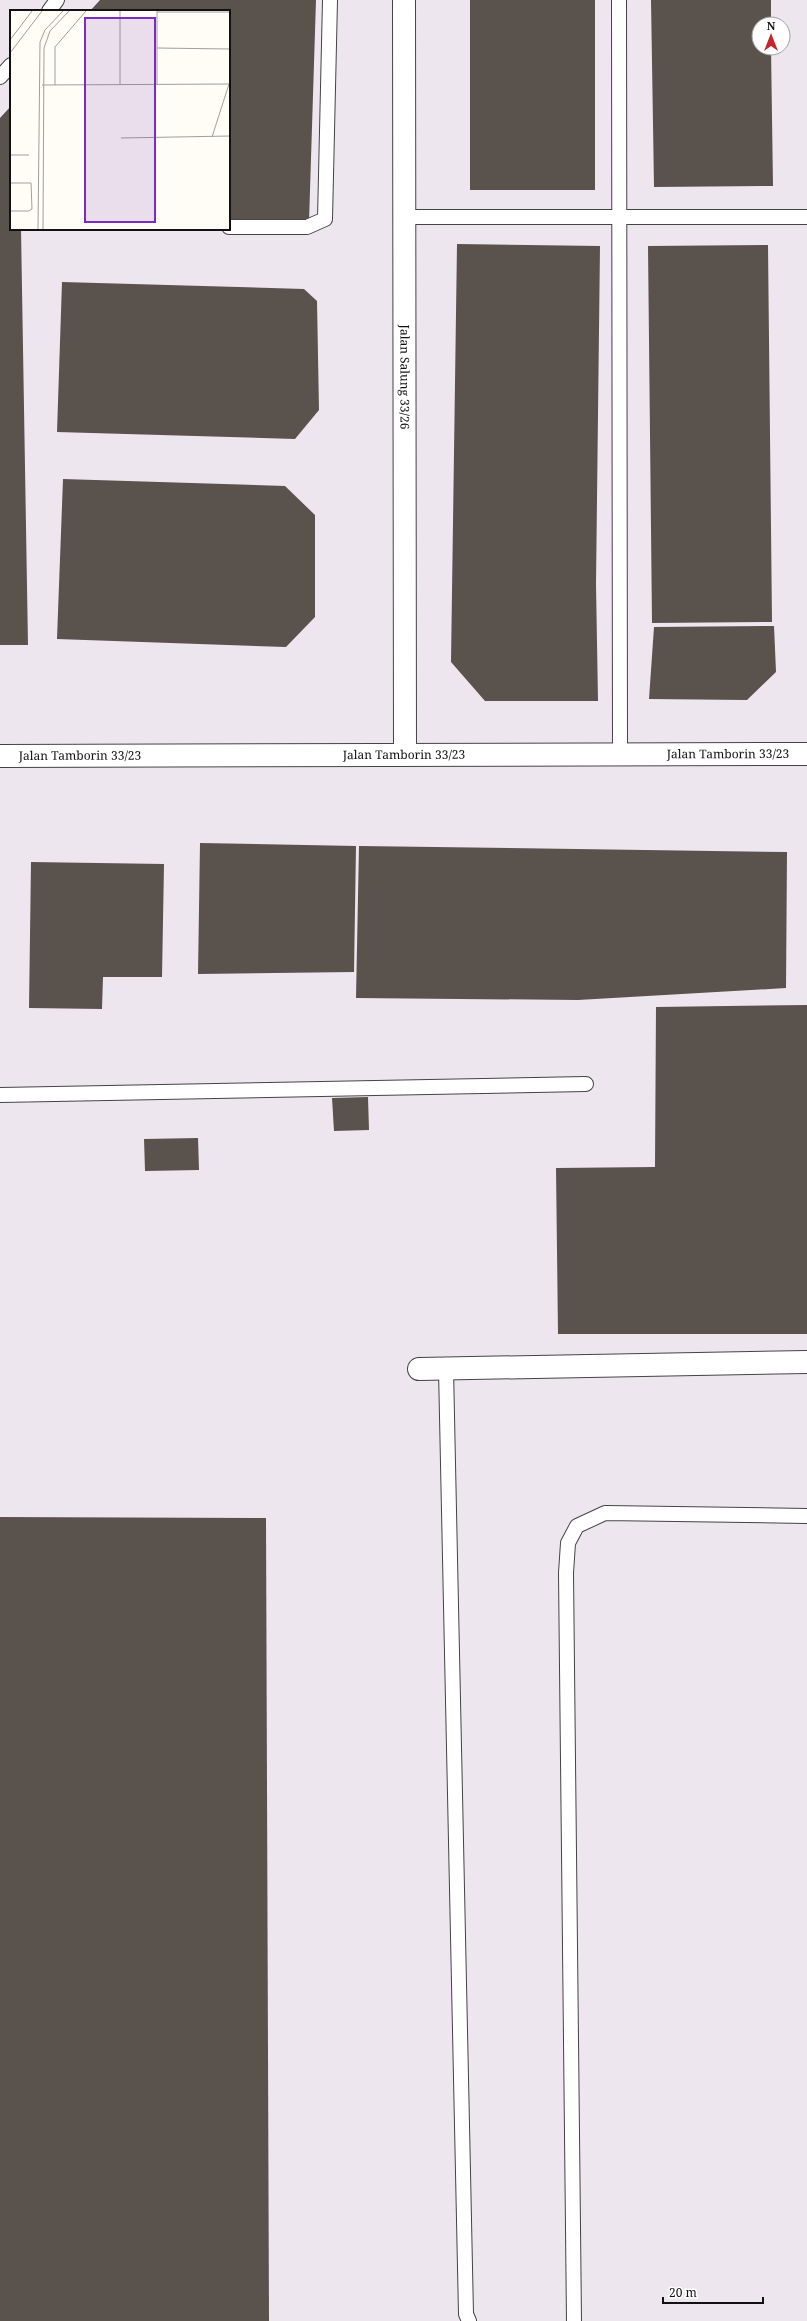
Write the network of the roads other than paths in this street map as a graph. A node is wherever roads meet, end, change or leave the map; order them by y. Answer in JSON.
{"nodes":[{"id":1,"x":57,"y":0,"type":"edge"},
{"id":2,"x":330,"y":0,"type":"edge"},
{"id":3,"x":404,"y":0,"type":"edge"},
{"id":4,"x":619,"y":0,"type":"edge"},
{"id":5,"x":50,"y":10,"type":"edge"},
{"id":6,"x":10,"y":66,"type":"edge"},
{"id":7,"x":0,"y":77,"type":"edge"},
{"id":8,"x":404,"y":217,"type":"junction"},
{"id":9,"x":620,"y":217,"type":"junction"},
{"id":10,"x":807,"y":217,"type":"edge"},
{"id":11,"x":230,"y":227,"type":"edge"},
{"id":12,"x":620,"y":754,"type":"junction"},
{"id":13,"x":807,"y":754,"type":"edge"},
{"id":14,"x":405,"y":755,"type":"junction"},
{"id":15,"x":0,"y":756,"type":"edge"},
{"id":16,"x":586,"y":1084,"type":"dead end"},
{"id":17,"x":0,"y":1095,"type":"edge"},
{"id":18,"x":807,"y":1362,"type":"edge"},
{"id":19,"x":420,"y":1369,"type":"dead end"},
{"id":20,"x":446,"y":1369,"type":"junction"},
{"id":21,"x":807,"y":1516,"type":"edge"},
{"id":22,"x":470,"y":2321,"type":"edge"},
{"id":23,"x":574,"y":2321,"type":"edge"}],
"edges":[{"from":1,"to":5,"type":"lane"},
{"from":2,"to":11,"type":"lane"},
{"from":3,"to":8,"type":"street","name":"Jalan Salung 33/26"},
{"from":4,"to":9,"type":"lane"},
{"from":6,"to":7,"type":"lane"},
{"from":8,"to":9,"type":"lane"},
{"from":8,"to":14,"type":"street","name":"Jalan Salung 33/26"},
{"from":9,"to":10,"type":"lane"},
{"from":9,"to":12,"type":"lane"},
{"from":12,"to":13,"type":"street","name":"Jalan Tamborin 33/23"},
{"from":12,"to":14,"type":"street","name":"Jalan Tamborin 33/23"},
{"from":14,"to":15,"type":"street","name":"Jalan Tamborin 33/23"},
{"from":16,"to":17,"type":"lane"},
{"from":18,"to":20,"type":"street"},
{"from":19,"to":20,"type":"street"},
{"from":20,"to":22,"type":"lane"},
{"from":21,"to":23,"type":"lane"}]}
